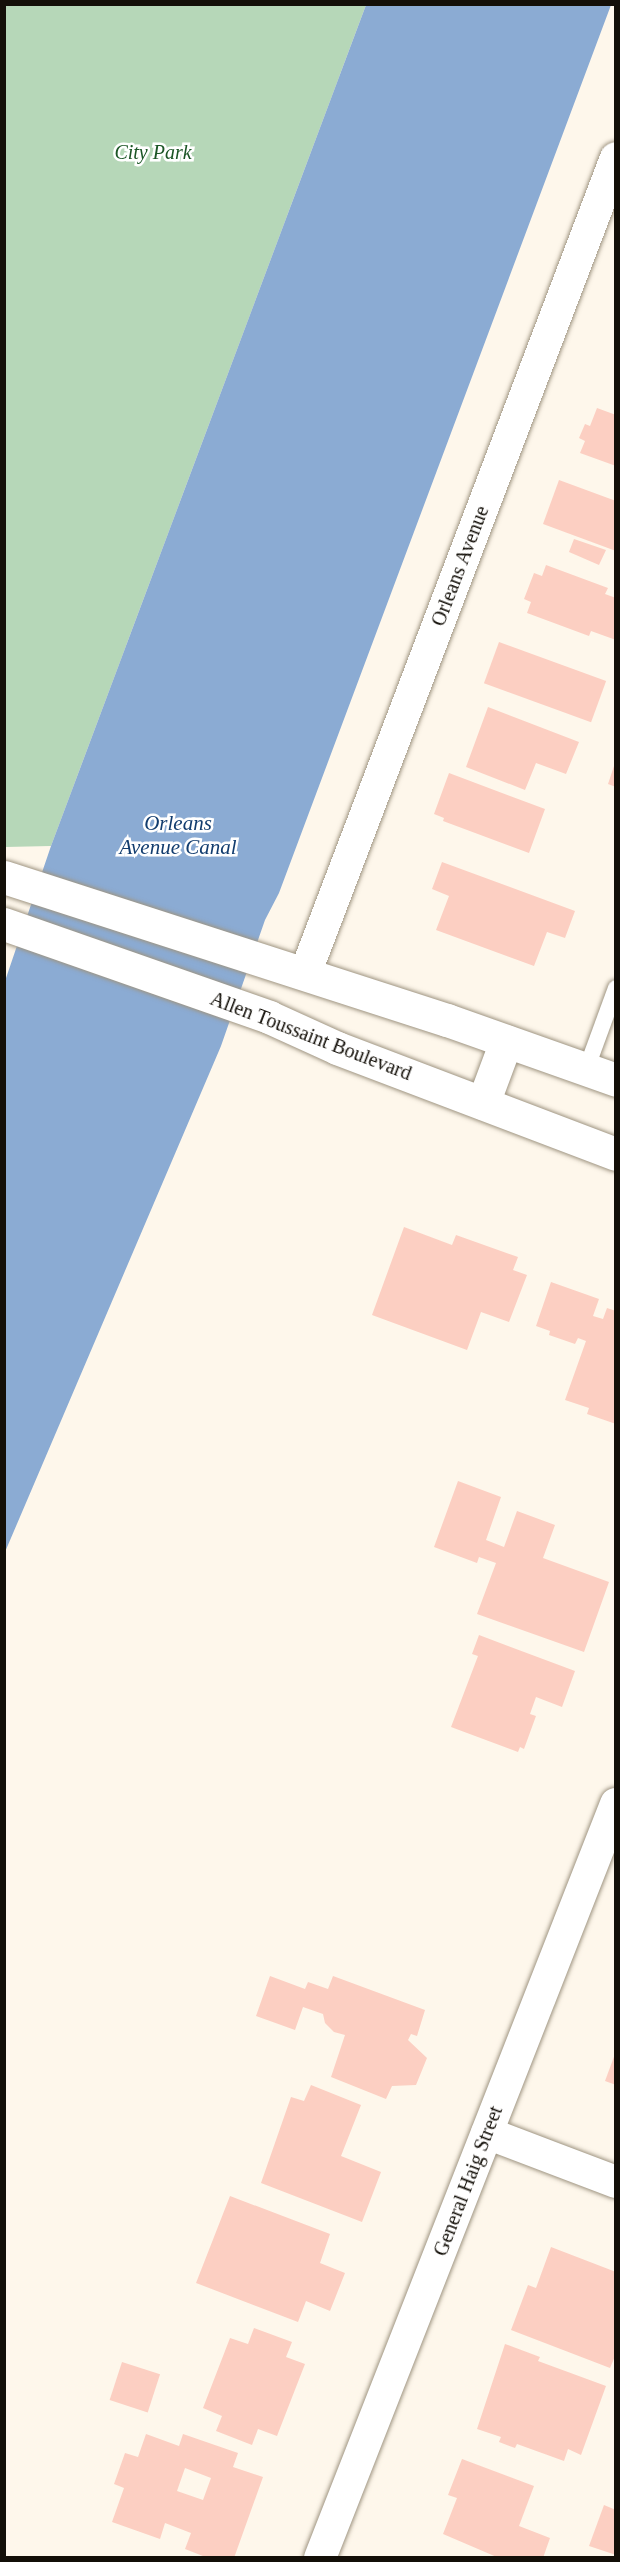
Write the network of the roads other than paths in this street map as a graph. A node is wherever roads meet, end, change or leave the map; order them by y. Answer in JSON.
{"nodes":[{"id":1,"x":615,"y":159,"type":"edge"},
{"id":2,"x":4,"y":877,"type":"edge"},
{"id":3,"x":4,"y":924,"type":"edge"},
{"id":4,"x":295,"y":971,"type":"junction"},
{"id":5,"x":615,"y":988,"type":"edge"},
{"id":6,"x":506,"y":1041,"type":"junction"},
{"id":7,"x":601,"y":1075,"type":"edge"},
{"id":8,"x":483,"y":1103,"type":"junction"},
{"id":9,"x":615,"y":1154,"type":"edge"},
{"id":10,"x":615,"y":1804,"type":"edge"},
{"id":11,"x":486,"y":2133,"type":"junction"},
{"id":12,"x":615,"y":2182,"type":"edge"},
{"id":13,"x":320,"y":2558,"type":"edge"}],
"edges":[{"from":1,"to":4,"type":"street","name":"Orleans Avenue"},
{"from":2,"to":4,"type":"main road"},
{"from":3,"to":8,"type":"main road","name":"Allen Toussaint Boulevard"},
{"from":4,"to":6,"type":"main road"},
{"from":5,"to":7,"type":"lane"},
{"from":6,"to":7,"type":"main road"},
{"from":6,"to":8,"type":"main road"},
{"from":8,"to":9,"type":"main road","name":"Allen Toussaint Boulevard"},
{"from":10,"to":11,"type":"street","name":"General Haig Street"},
{"from":11,"to":12,"type":"street"},
{"from":11,"to":13,"type":"street","name":"General Haig Street"}]}
